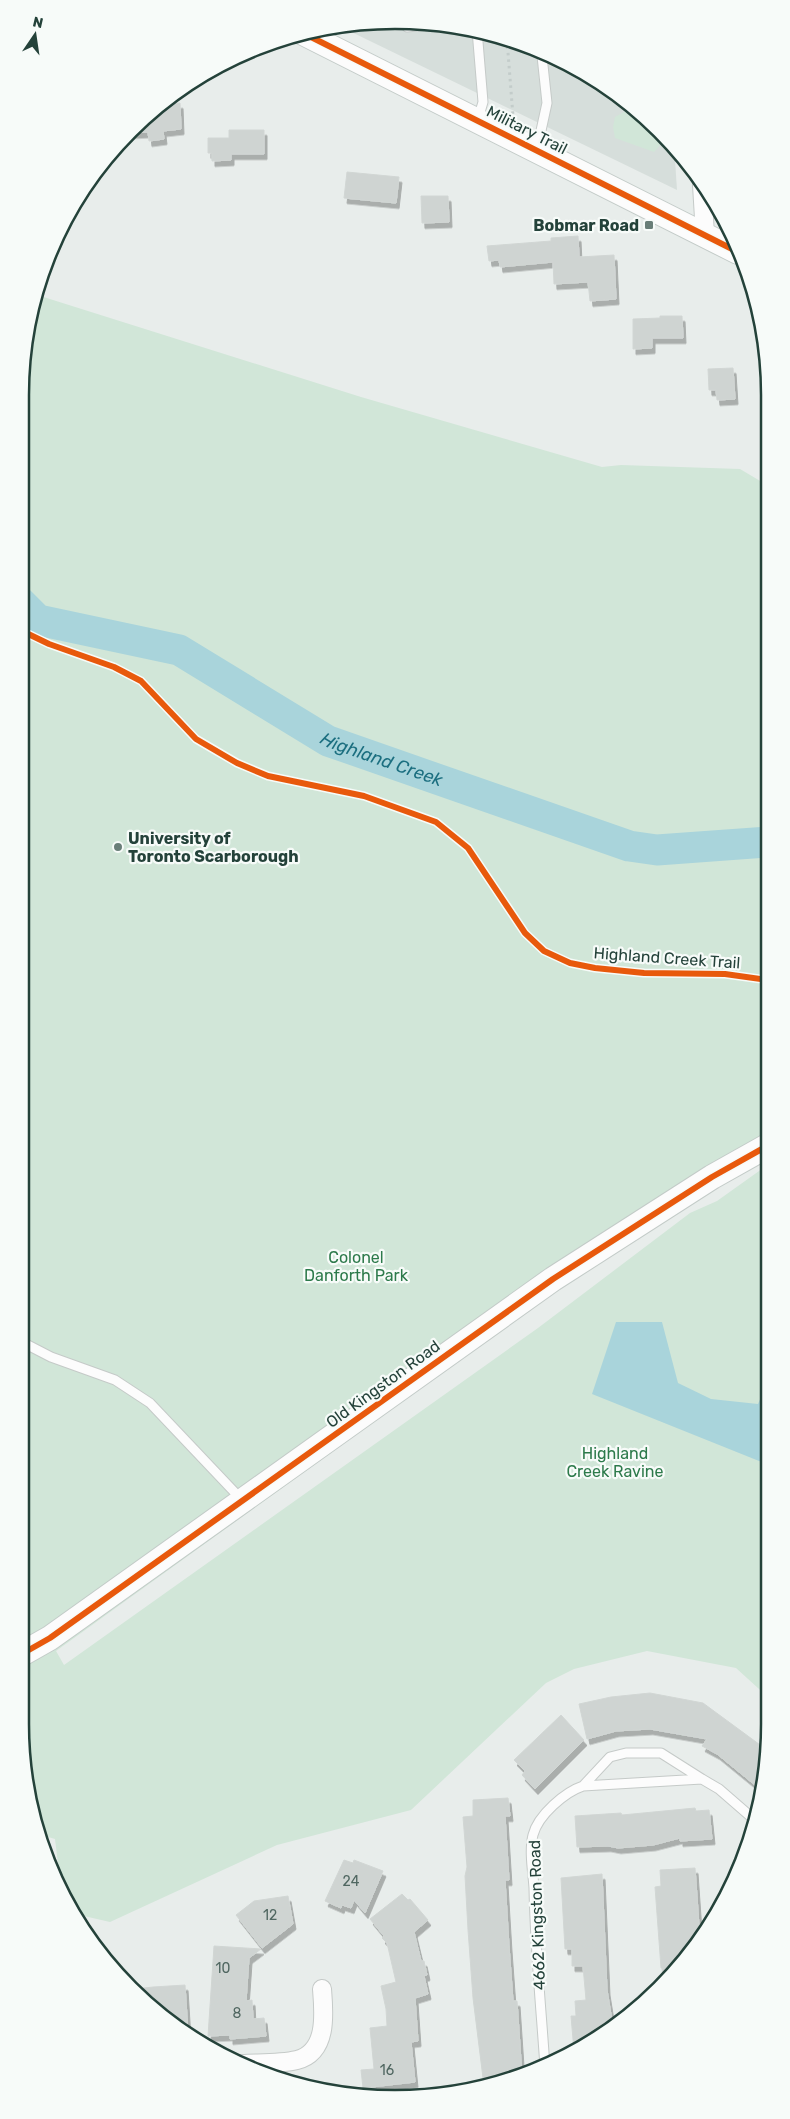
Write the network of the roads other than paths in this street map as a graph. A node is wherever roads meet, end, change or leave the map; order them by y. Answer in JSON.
{"nodes":[{"id":1,"x":313,"y":38,"type":"edge"},
{"id":2,"x":478,"y":38,"type":"edge"},
{"id":3,"x":542,"y":60,"type":"edge"},
{"id":4,"x":478,"y":121,"type":"junction"},
{"id":5,"x":537,"y":151,"type":"junction"},
{"id":6,"x":703,"y":197,"type":"edge"},
{"id":7,"x":706,"y":235,"type":"junction"},
{"id":8,"x":730,"y":248,"type":"edge"},
{"id":9,"x":761,"y":1150,"type":"edge"},
{"id":10,"x":29,"y":1346,"type":"edge"},
{"id":11,"x":243,"y":1501,"type":"junction"},
{"id":12,"x":29,"y":1650,"type":"edge"},
{"id":13,"x":702,"y":1779,"type":"junction"},
{"id":14,"x":583,"y":1786,"type":"junction"},
{"id":15,"x":750,"y":1816,"type":"edge"},
{"id":16,"x":322,"y":1989,"type":"dead end"},
{"id":17,"x":544,"y":2058,"type":"edge"},
{"id":18,"x":257,"y":2063,"type":"edge"}],
"edges":[{"from":1,"to":4,"type":"street","name":"Military Trail"},
{"from":2,"to":4,"type":"lane"},
{"from":3,"to":5,"type":"lane"},
{"from":4,"to":5,"type":"street","name":"Military Trail"},
{"from":5,"to":7,"type":"street","name":"Military Trail"},
{"from":6,"to":7,"type":"street"},
{"from":7,"to":8,"type":"street","name":"Military Trail"},
{"from":9,"to":11,"type":"street","name":"Old Kingston Road"},
{"from":10,"to":11,"type":"lane"},
{"from":11,"to":12,"type":"street","name":"Old Kingston Road"},
{"from":13,"to":14,"type":"lane","name":"4662 Kingston Road"},
{"from":13,"to":14,"type":"lane","name":"4662 Kingston Road"},
{"from":13,"to":15,"type":"lane","name":"4662 Kingston Road"},
{"from":14,"to":17,"type":"lane","name":"4662 Kingston Road"},
{"from":16,"to":18,"type":"street"}]}
